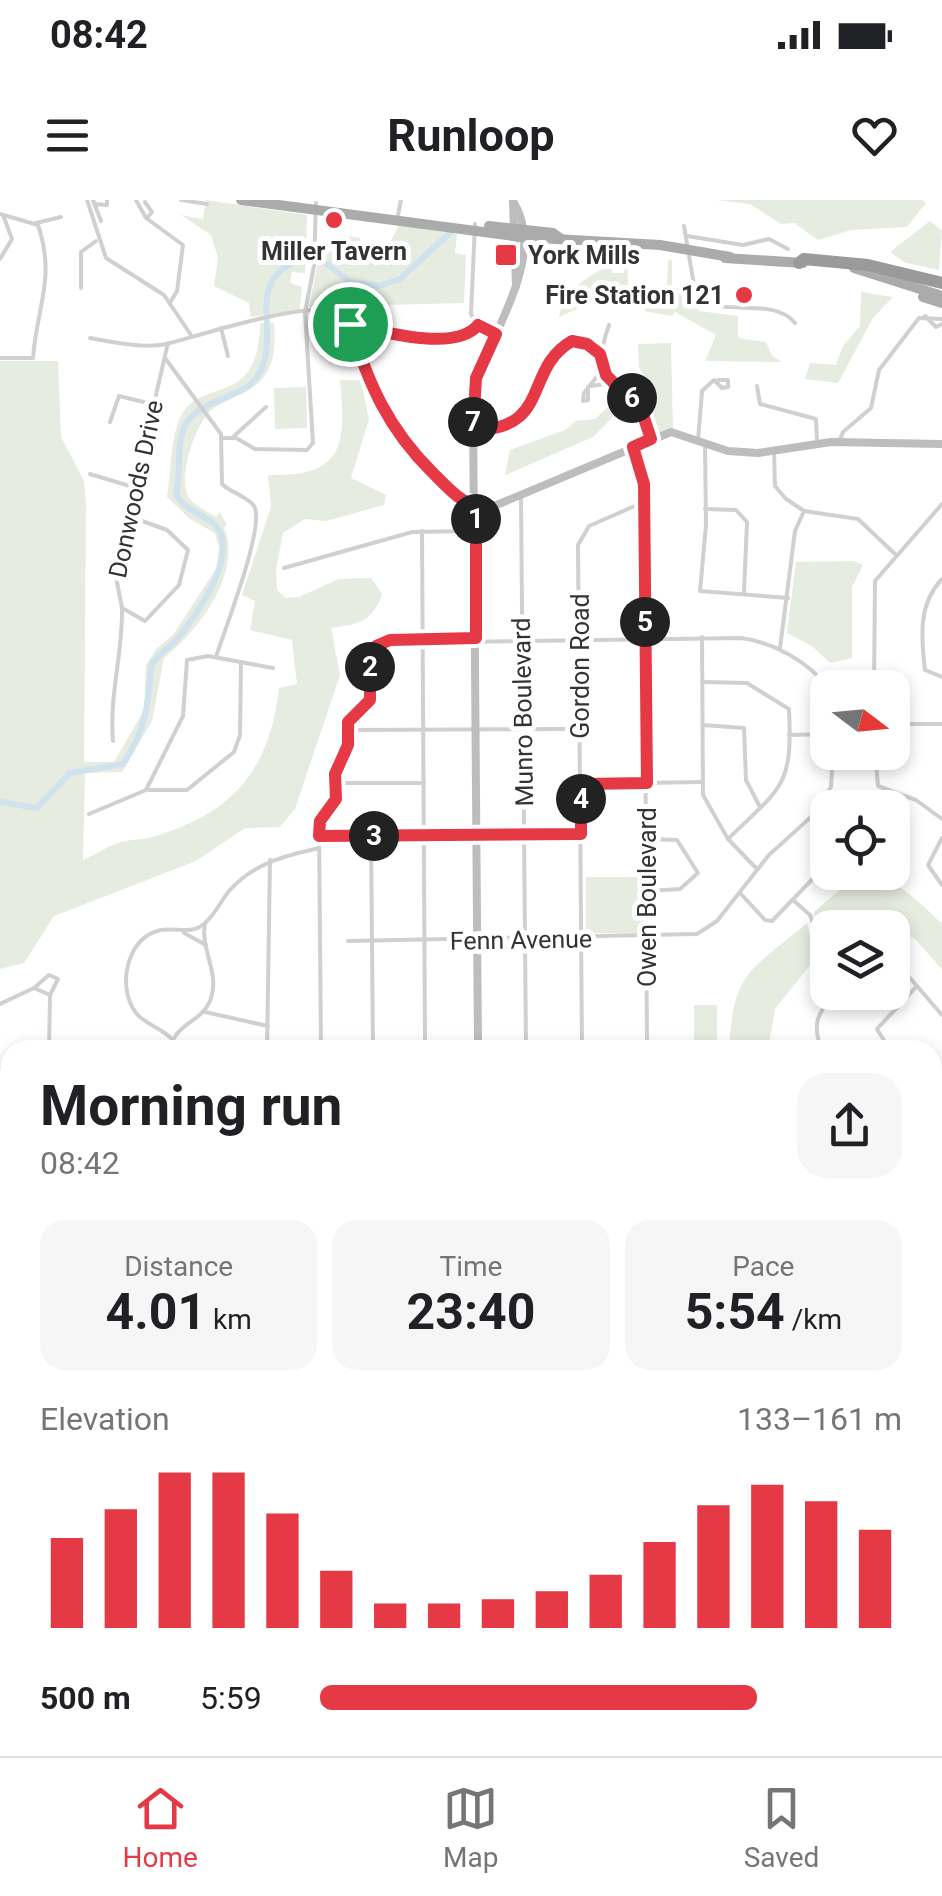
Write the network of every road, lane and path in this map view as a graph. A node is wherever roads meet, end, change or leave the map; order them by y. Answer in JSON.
{"nodes":[{"id":1,"x":107,"y":200,"type":"edge"},
{"id":2,"x":136,"y":200,"type":"edge"},
{"id":3,"x":182,"y":200,"type":"edge"},
{"id":4,"x":240,"y":200,"type":"edge"},
{"id":5,"x":290,"y":200,"type":"edge"},
{"id":6,"x":401,"y":200,"type":"edge"},
{"id":7,"x":513,"y":200,"type":"edge"},
{"id":8,"x":92,"y":201,"type":"edge"},
{"id":9,"x":197,"y":201,"type":"edge"},
{"id":10,"x":145,"y":202,"type":"edge"},
{"id":11,"x":206,"y":204,"type":"dead end"},
{"id":12,"x":316,"y":206,"type":"junction"},
{"id":13,"x":2,"y":215,"type":"edge"},
{"id":14,"x":398,"y":216,"type":"junction"},
{"id":15,"x":61,"y":217,"type":"dead end"},
{"id":16,"x":146,"y":218,"type":"junction"},
{"id":17,"x":22,"y":220,"type":"junction"},
{"id":18,"x":101,"y":221,"type":"dead end"},
{"id":19,"x":36,"y":223,"type":"junction"},
{"id":20,"x":684,"y":226,"type":"dead end"},
{"id":21,"x":470,"y":227,"type":"junction"},
{"id":22,"x":12,"y":230,"type":"junction"},
{"id":23,"x":518,"y":233,"type":"junction"},
{"id":24,"x":97,"y":240,"type":"junction"},
{"id":25,"x":689,"y":247,"type":"junction"},
{"id":26,"x":788,"y":249,"type":"dead end"},
{"id":27,"x":0,"y":259,"type":"edge"},
{"id":28,"x":798,"y":262,"type":"junction"},
{"id":29,"x":942,"y":283,"type":"edge"},
{"id":30,"x":82,"y":288,"type":"dead end"},
{"id":31,"x":942,"y":299,"type":"edge"},
{"id":32,"x":171,"y":301,"type":"junction"},
{"id":33,"x":305,"y":312,"type":"junction"},
{"id":34,"x":925,"y":316,"type":"junction"},
{"id":35,"x":942,"y":322,"type":"edge"},
{"id":36,"x":796,"y":323,"type":"dead end"},
{"id":37,"x":350,"y":324,"type":"junction"},
{"id":38,"x":478,"y":325,"type":"junction"},
{"id":39,"x":609,"y":325,"type":"dead end"},
{"id":40,"x":221,"y":328,"type":"junction"},
{"id":41,"x":497,"y":332,"type":"junction"},
{"id":42,"x":191,"y":335,"type":"junction"},
{"id":43,"x":90,"y":338,"type":"dead end"},
{"id":44,"x":168,"y":343,"type":"junction"},
{"id":45,"x":228,"y":356,"type":"dead end"},
{"id":46,"x":0,"y":358,"type":"edge"},
{"id":47,"x":165,"y":358,"type":"junction"},
{"id":48,"x":602,"y":358,"type":"junction"},
{"id":49,"x":603,"y":368,"type":"junction"},
{"id":50,"x":718,"y":380,"type":"dead end"},
{"id":51,"x":615,"y":384,"type":"junction"},
{"id":52,"x":756,"y":386,"type":"dead end"},
{"id":53,"x":152,"y":404,"type":"junction"},
{"id":54,"x":266,"y":407,"type":"dead end"},
{"id":55,"x":110,"y":422,"type":"dead end"},
{"id":56,"x":473,"y":430,"type":"junction"},
{"id":57,"x":222,"y":438,"type":"junction"},
{"id":58,"x":232,"y":438,"type":"junction"},
{"id":59,"x":651,"y":439,"type":"junction"},
{"id":60,"x":701,"y":442,"type":"junction"},
{"id":61,"x":839,"y":442,"type":"junction"},
{"id":62,"x":817,"y":443,"type":"junction"},
{"id":63,"x":942,"y":444,"type":"edge"},
{"id":64,"x":633,"y":447,"type":"junction"},
{"id":65,"x":774,"y":452,"type":"junction"},
{"id":66,"x":90,"y":474,"type":"dead end"},
{"id":67,"x":133,"y":488,"type":"junction"},
{"id":68,"x":521,"y":493,"type":"junction"},
{"id":69,"x":644,"y":502,"type":"junction"},
{"id":70,"x":942,"y":504,"type":"edge"},
{"id":71,"x":476,"y":505,"type":"junction"},
{"id":72,"x":492,"y":506,"type":"junction"},
{"id":73,"x":705,"y":509,"type":"junction"},
{"id":74,"x":804,"y":511,"type":"junction"},
{"id":75,"x":131,"y":517,"type":"junction"},
{"id":76,"x":476,"y":528,"type":"junction"},
{"id":77,"x":422,"y":531,"type":"junction"},
{"id":78,"x":896,"y":554,"type":"junction"},
{"id":79,"x":284,"y":568,"type":"dead end"},
{"id":80,"x":942,"y":579,"type":"edge"},
{"id":81,"x":744,"y":592,"type":"junction"},
{"id":82,"x":788,"y":598,"type":"junction"},
{"id":83,"x":122,"y":608,"type":"junction"},
{"id":84,"x":476,"y":638,"type":"junction"},
{"id":85,"x":646,"y":638,"type":"junction"},
{"id":86,"x":702,"y":638,"type":"junction"},
{"id":87,"x":522,"y":639,"type":"junction"},
{"id":88,"x":580,"y":639,"type":"junction"},
{"id":89,"x":424,"y":640,"type":"junction"},
{"id":90,"x":779,"y":650,"type":"junction"},
{"id":91,"x":216,"y":657,"type":"junction"},
{"id":92,"x":242,"y":662,"type":"junction"},
{"id":93,"x":273,"y":668,"type":"dead end"},
{"id":94,"x":812,"y":670,"type":"edge"},
{"id":95,"x":874,"y":670,"type":"edge"},
{"id":96,"x":942,"y":677,"type":"edge"},
{"id":97,"x":702,"y":682,"type":"junction"},
{"id":98,"x":910,"y":724,"type":"edge"},
{"id":99,"x":942,"y":724,"type":"edge"},
{"id":100,"x":703,"y":725,"type":"junction"},
{"id":101,"x":523,"y":729,"type":"junction"},
{"id":102,"x":580,"y":729,"type":"junction"},
{"id":103,"x":348,"y":730,"type":"junction"},
{"id":104,"x":423,"y":730,"type":"junction"},
{"id":105,"x":477,"y":730,"type":"junction"},
{"id":106,"x":810,"y":734,"type":"edge"},
{"id":107,"x":790,"y":735,"type":"junction"},
{"id":108,"x":113,"y":741,"type":"dead end"},
{"id":109,"x":877,"y":770,"type":"edge"},
{"id":110,"x":702,"y":782,"type":"junction"},
{"id":111,"x":336,"y":783,"type":"junction"},
{"id":112,"x":424,"y":783,"type":"junction"},
{"id":113,"x":647,"y":783,"type":"junction"},
{"id":114,"x":581,"y":784,"type":"junction"},
{"id":115,"x":146,"y":790,"type":"junction"},
{"id":116,"x":760,"y":807,"type":"junction"},
{"id":117,"x":90,"y":814,"type":"dead end"},
{"id":118,"x":810,"y":815,"type":"edge"},
{"id":119,"x":942,"y":819,"type":"edge"},
{"id":120,"x":477,"y":834,"type":"junction"},
{"id":121,"x":581,"y":834,"type":"junction"},
{"id":122,"x":424,"y":835,"type":"junction"},
{"id":123,"x":524,"y":835,"type":"junction"},
{"id":124,"x":319,"y":836,"type":"junction"},
{"id":125,"x":371,"y":836,"type":"junction"},
{"id":126,"x":942,"y":838,"type":"edge"},
{"id":127,"x":648,"y":839,"type":"junction"},
{"id":128,"x":728,"y":839,"type":"junction"},
{"id":129,"x":319,"y":848,"type":"junction"},
{"id":130,"x":270,"y":860,"type":"junction"},
{"id":131,"x":758,"y":870,"type":"junction"},
{"id":132,"x":810,"y":882,"type":"edge"},
{"id":133,"x":942,"y":886,"type":"edge"},
{"id":134,"x":648,"y":891,"type":"junction"},
{"id":135,"x":740,"y":893,"type":"junction"},
{"id":136,"x":793,"y":900,"type":"junction"},
{"id":137,"x":810,"y":915,"type":"edge"},
{"id":138,"x":205,"y":924,"type":"junction"},
{"id":139,"x":181,"y":932,"type":"junction"},
{"id":140,"x":581,"y":938,"type":"junction"},
{"id":141,"x":648,"y":938,"type":"junction"},
{"id":142,"x":525,"y":940,"type":"junction"},
{"id":143,"x":348,"y":941,"type":"dead end"},
{"id":144,"x":372,"y":941,"type":"junction"},
{"id":145,"x":425,"y":941,"type":"junction"},
{"id":146,"x":478,"y":941,"type":"junction"},
{"id":147,"x":206,"y":945,"type":"junction"},
{"id":148,"x":910,"y":980,"type":"edge"},
{"id":149,"x":918,"y":986,"type":"junction"},
{"id":150,"x":34,"y":988,"type":"junction"},
{"id":151,"x":50,"y":995,"type":"junction"},
{"id":152,"x":0,"y":1004,"type":"edge"},
{"id":153,"x":820,"y":1010,"type":"edge"},
{"id":154,"x":204,"y":1012,"type":"junction"},
{"id":155,"x":942,"y":1015,"type":"edge"},
{"id":156,"x":268,"y":1026,"type":"junction"},
{"id":157,"x":181,"y":1027,"type":"junction"},
{"id":158,"x":162,"y":1028,"type":"junction"},
{"id":159,"x":49,"y":1040,"type":"edge"},
{"id":160,"x":173,"y":1040,"type":"joint"},
{"id":161,"x":268,"y":1040,"type":"edge"},
{"id":162,"x":321,"y":1040,"type":"edge"},
{"id":163,"x":373,"y":1040,"type":"edge"},
{"id":164,"x":426,"y":1040,"type":"edge"},
{"id":165,"x":478,"y":1040,"type":"edge"},
{"id":166,"x":526,"y":1040,"type":"edge"},
{"id":167,"x":582,"y":1040,"type":"edge"},
{"id":168,"x":647,"y":1040,"type":"edge"},
{"id":169,"x":819,"y":1040,"type":"edge"},
{"id":170,"x":883,"y":1040,"type":"edge"}],
"edges":[{"from":1,"to":8,"type":"street"},
{"from":2,"to":16,"type":"street"},
{"from":3,"to":9,"type":"street"},
{"from":4,"to":12,"type":"main road"},
{"from":5,"to":12,"type":"main road"},
{"from":6,"to":14,"type":"street"},
{"from":7,"to":23,"type":"main road"},
{"from":8,"to":18,"type":"street"},
{"from":8,"to":24,"type":"street"},
{"from":9,"to":11,"type":"street"},
{"from":10,"to":16,"type":"street"},
{"from":12,"to":14,"type":"main road"},
{"from":12,"to":33,"type":"street"},
{"from":13,"to":17,"type":"street"},
{"from":13,"to":22,"type":"street"},
{"from":14,"to":21,"type":"main road"},
{"from":15,"to":19,"type":"street"},
{"from":16,"to":32,"type":"street"},
{"from":17,"to":19,"type":"street"},
{"from":17,"to":22,"type":"street"},
{"from":19,"to":46,"type":"street"},
{"from":20,"to":25,"type":"street"},
{"from":21,"to":23,"type":"main road"},
{"from":21,"to":38,"type":"street"},
{"from":22,"to":27,"type":"street"},
{"from":23,"to":25,"type":"main road"},
{"from":23,"to":41,"type":"main road"},
{"from":24,"to":30,"type":"street"},
{"from":24,"to":32,"type":"street"},
{"from":25,"to":26,"type":"street"},
{"from":25,"to":28,"type":"main road"},
{"from":25,"to":36,"type":"street"},
{"from":28,"to":29,"type":"highway"},
{"from":28,"to":31,"type":"main road"},
{"from":32,"to":42,"type":"street"},
{"from":33,"to":37,"type":"street"},
{"from":33,"to":40,"type":"street"},
{"from":33,"to":58,"type":"street"},
{"from":34,"to":35,"type":"street"},
{"from":34,"to":35,"type":"street"},
{"from":34,"to":61,"type":"street"},
{"from":37,"to":38,"type":"street"},
{"from":37,"to":71,"type":"street"},
{"from":38,"to":41,"type":"street"},
{"from":39,"to":48,"type":"street"},
{"from":40,"to":42,"type":"street"},
{"from":40,"to":45,"type":"street"},
{"from":41,"to":56,"type":"main road"},
{"from":42,"to":44,"type":"street"},
{"from":43,"to":44,"type":"street"},
{"from":44,"to":47,"type":"street","name":"Donwoods Drive"},
{"from":47,"to":53,"type":"street","name":"Donwoods Drive"},
{"from":47,"to":57,"type":"street"},
{"from":48,"to":49,"type":"street"},
{"from":48,"to":56,"type":"street"},
{"from":49,"to":51,"type":"street"},
{"from":49,"to":51,"type":"street"},
{"from":50,"to":60,"type":"street"},
{"from":51,"to":59,"type":"street"},
{"from":52,"to":62,"type":"street"},
{"from":53,"to":55,"type":"street"},
{"from":53,"to":67,"type":"street","name":"Donwoods Drive"},
{"from":54,"to":58,"type":"street"},
{"from":56,"to":71,"type":"main road"},
{"from":57,"to":58,"type":"street"},
{"from":57,"to":91,"type":"street"},
{"from":59,"to":60,"type":"main road"},
{"from":59,"to":64,"type":"main road"},
{"from":60,"to":65,"type":"main road"},
{"from":60,"to":73,"type":"street"},
{"from":61,"to":62,"type":"main road"},
{"from":61,"to":63,"type":"main road"},
{"from":62,"to":65,"type":"main road"},
{"from":64,"to":68,"type":"main road"},
{"from":64,"to":69,"type":"street","name":"Owen Boulevard"},
{"from":65,"to":74,"type":"street"},
{"from":66,"to":67,"type":"street"},
{"from":67,"to":75,"type":"street","name":"Donwoods Drive"},
{"from":68,"to":72,"type":"main road"},
{"from":68,"to":87,"type":"street","name":"Munro Boulevard"},
{"from":69,"to":85,"type":"street","name":"Owen Boulevard"},
{"from":69,"to":88,"type":"street","name":"Gordon Road"},
{"from":70,"to":78,"type":"street"},
{"from":71,"to":72,"type":"main road"},
{"from":71,"to":76,"type":"main road"},
{"from":72,"to":76,"type":"main road"},
{"from":73,"to":81,"type":"street"},
{"from":73,"to":81,"type":"street"},
{"from":74,"to":78,"type":"street"},
{"from":74,"to":82,"type":"street"},
{"from":75,"to":83,"type":"street","name":"Donwoods Drive"},
{"from":75,"to":83,"type":"street","name":"Donwoods Drive"},
{"from":76,"to":77,"type":"street"},
{"from":76,"to":84,"type":"main road"},
{"from":77,"to":79,"type":"street"},
{"from":77,"to":89,"type":"street"},
{"from":78,"to":95,"type":"street"},
{"from":80,"to":96,"type":"street"},
{"from":81,"to":82,"type":"street"},
{"from":82,"to":90,"type":"street"},
{"from":83,"to":108,"type":"street"},
{"from":84,"to":87,"type":"street"},
{"from":84,"to":89,"type":"street"},
{"from":84,"to":105,"type":"main road"},
{"from":85,"to":86,"type":"street"},
{"from":85,"to":88,"type":"street"},
{"from":85,"to":113,"type":"street","name":"Owen Boulevard"},
{"from":86,"to":90,"type":"street"},
{"from":86,"to":97,"type":"street"},
{"from":87,"to":88,"type":"street"},
{"from":87,"to":101,"type":"street","name":"Munro Boulevard"},
{"from":88,"to":102,"type":"street","name":"Gordon Road"},
{"from":89,"to":103,"type":"street"},
{"from":89,"to":104,"type":"street"},
{"from":90,"to":94,"type":"street"},
{"from":91,"to":92,"type":"street"},
{"from":91,"to":115,"type":"street"},
{"from":92,"to":93,"type":"street"},
{"from":92,"to":115,"type":"street"},
{"from":97,"to":100,"type":"street"},
{"from":97,"to":107,"type":"street"},
{"from":98,"to":99,"type":"street"},
{"from":100,"to":110,"type":"street"},
{"from":100,"to":116,"type":"street"},
{"from":101,"to":102,"type":"street"},
{"from":101,"to":105,"type":"street"},
{"from":101,"to":123,"type":"street","name":"Munro Boulevard"},
{"from":102,"to":114,"type":"street","name":"Gordon Road"},
{"from":103,"to":104,"type":"street"},
{"from":103,"to":111,"type":"street"},
{"from":104,"to":105,"type":"street"},
{"from":104,"to":112,"type":"street"},
{"from":105,"to":120,"type":"main road"},
{"from":106,"to":107,"type":"street"},
{"from":107,"to":116,"type":"street"},
{"from":109,"to":119,"type":"street"},
{"from":110,"to":113,"type":"street"},
{"from":110,"to":128,"type":"street"},
{"from":111,"to":112,"type":"street"},
{"from":111,"to":124,"type":"street"},
{"from":112,"to":122,"type":"street"},
{"from":113,"to":114,"type":"street"},
{"from":113,"to":127,"type":"street","name":"Owen Boulevard"},
{"from":114,"to":121,"type":"street","name":"Gordon Road"},
{"from":115,"to":117,"type":"street"},
{"from":116,"to":128,"type":"street"},
{"from":118,"to":131,"type":"street","name":"Fenn Avenue"},
{"from":120,"to":122,"type":"street"},
{"from":120,"to":123,"type":"street"},
{"from":120,"to":146,"type":"main road"},
{"from":121,"to":123,"type":"street"},
{"from":121,"to":140,"type":"street","name":"Gordon Road"},
{"from":122,"to":125,"type":"street"},
{"from":122,"to":145,"type":"street"},
{"from":123,"to":142,"type":"street","name":"Munro Boulevard"},
{"from":124,"to":125,"type":"street"},
{"from":124,"to":129,"type":"street"},
{"from":125,"to":144,"type":"street"},
{"from":126,"to":133,"type":"street"},
{"from":127,"to":134,"type":"street","name":"Owen Boulevard"},
{"from":127,"to":134,"type":"street"},
{"from":128,"to":131,"type":"street"},
{"from":129,"to":130,"type":"street"},
{"from":129,"to":162,"type":"street"},
{"from":130,"to":138,"type":"street"},
{"from":130,"to":156,"type":"street"},
{"from":131,"to":135,"type":"street","name":"Fenn Avenue"},
{"from":132,"to":136,"type":"street"},
{"from":134,"to":141,"type":"street","name":"Owen Boulevard"},
{"from":135,"to":136,"type":"street"},
{"from":135,"to":141,"type":"street","name":"Fenn Avenue"},
{"from":136,"to":137,"type":"street"},
{"from":138,"to":139,"type":"street"},
{"from":138,"to":147,"type":"street"},
{"from":139,"to":147,"type":"street"},
{"from":139,"to":158,"type":"street"},
{"from":140,"to":141,"type":"street","name":"Fenn Avenue"},
{"from":140,"to":142,"type":"street","name":"Fenn Avenue"},
{"from":140,"to":167,"type":"street","name":"Gordon Road"},
{"from":141,"to":168,"type":"street","name":"Owen Boulevard"},
{"from":142,"to":146,"type":"street","name":"Fenn Avenue"},
{"from":142,"to":166,"type":"street","name":"Munro Boulevard"},
{"from":143,"to":144,"type":"street","name":"Fenn Avenue"},
{"from":144,"to":145,"type":"street","name":"Fenn Avenue"},
{"from":144,"to":163,"type":"street"},
{"from":145,"to":146,"type":"street","name":"Fenn Avenue"},
{"from":145,"to":164,"type":"street"},
{"from":146,"to":165,"type":"main road"},
{"from":147,"to":154,"type":"street"},
{"from":148,"to":149,"type":"street"},
{"from":149,"to":155,"type":"street"},
{"from":149,"to":170,"type":"street"},
{"from":150,"to":151,"type":"street"},
{"from":150,"to":151,"type":"street"},
{"from":150,"to":152,"type":"street"},
{"from":151,"to":159,"type":"street"},
{"from":153,"to":169,"type":"street"},
{"from":154,"to":156,"type":"street"},
{"from":154,"to":157,"type":"street"},
{"from":156,"to":161,"type":"street"},
{"from":157,"to":158,"type":"street"},
{"from":157,"to":160,"type":"street"},
{"from":158,"to":160,"type":"street"}]}
